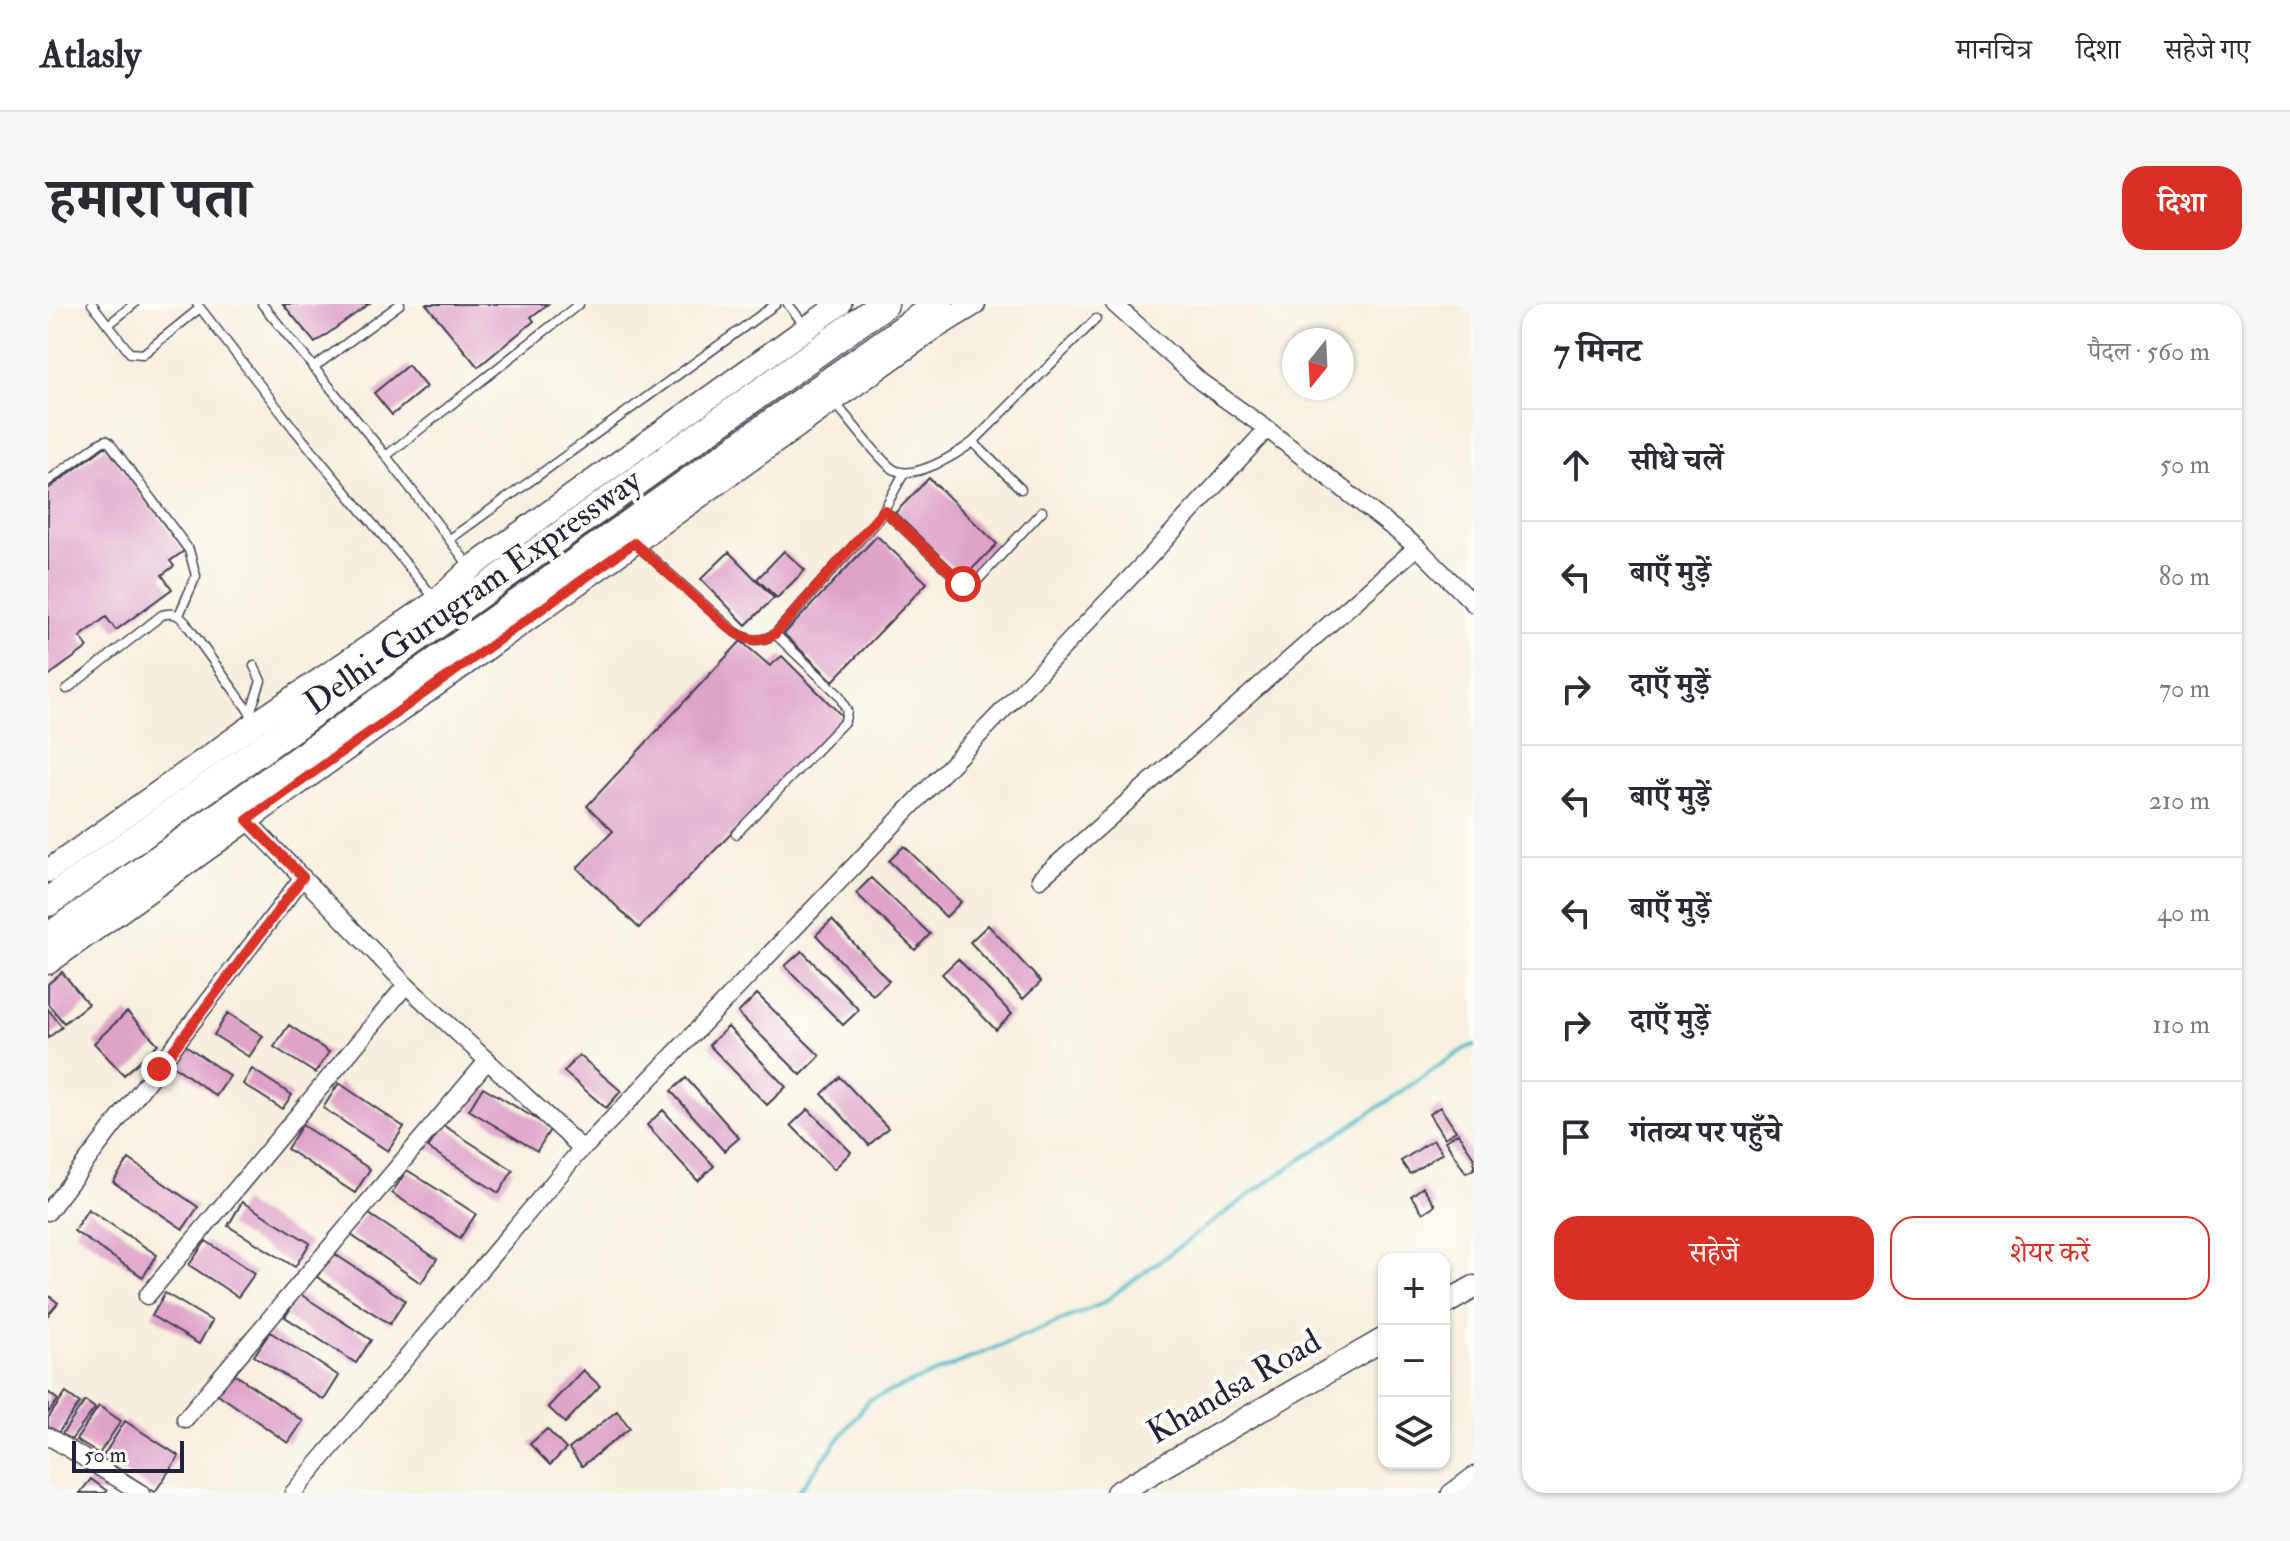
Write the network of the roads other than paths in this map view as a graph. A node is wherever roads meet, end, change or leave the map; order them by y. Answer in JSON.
{"nodes":[{"id":1,"x":92,"y":304,"type":"edge"},
{"id":2,"x":134,"y":304,"type":"edge"},
{"id":3,"x":262,"y":304,"type":"edge"},
{"id":4,"x":400,"y":304,"type":"edge"},
{"id":5,"x":579,"y":304,"type":"edge"},
{"id":6,"x":776,"y":304,"type":"edge"},
{"id":7,"x":788,"y":304,"type":"edge"},
{"id":8,"x":840,"y":304,"type":"edge"},
{"id":9,"x":884,"y":304,"type":"edge"},
{"id":10,"x":939,"y":304,"type":"edge"},
{"id":11,"x":974,"y":304,"type":"edge"},
{"id":12,"x":1114,"y":304,"type":"edge"},
{"id":13,"x":198,"y":306,"type":"edge"},
{"id":14,"x":1096,"y":319,"type":"dead end"},
{"id":15,"x":108,"y":325,"type":"junction"},
{"id":16,"x":807,"y":328,"type":"junction"},
{"id":17,"x":313,"y":368,"type":"junction"},
{"id":18,"x":834,"y":402,"type":"junction"},
{"id":19,"x":1267,"y":429,"type":"junction"},
{"id":20,"x":973,"y":442,"type":"junction"},
{"id":21,"x":386,"y":456,"type":"junction"},
{"id":22,"x":904,"y":473,"type":"junction"},
{"id":23,"x":48,"y":481,"type":"edge"},
{"id":24,"x":1021,"y":489,"type":"dead end"},
{"id":25,"x":884,"y":510,"type":"junction"},
{"id":26,"x":1042,"y":511,"type":"dead end"},
{"id":27,"x":450,"y":539,"type":"junction"},
{"id":28,"x":634,"y":543,"type":"junction"},
{"id":29,"x":1417,"y":547,"type":"junction"},
{"id":30,"x":471,"y":568,"type":"junction"},
{"id":31,"x":436,"y":601,"type":"junction"},
{"id":32,"x":1474,"y":604,"type":"edge"},
{"id":33,"x":179,"y":615,"type":"junction"},
{"id":34,"x":775,"y":634,"type":"junction"},
{"id":35,"x":254,"y":666,"type":"dead end"},
{"id":36,"x":67,"y":689,"type":"dead end"},
{"id":37,"x":254,"y":717,"type":"junction"},
{"id":38,"x":247,"y":820,"type":"junction"},
{"id":39,"x":736,"y":834,"type":"dead end"},
{"id":40,"x":48,"y":871,"type":"edge"},
{"id":41,"x":303,"y":877,"type":"junction"},
{"id":42,"x":1040,"y":879,"type":"dead end"},
{"id":43,"x":48,"y":902,"type":"edge"},
{"id":44,"x":48,"y":938,"type":"edge"},
{"id":45,"x":48,"y":963,"type":"edge"},
{"id":46,"x":406,"y":985,"type":"junction"},
{"id":47,"x":488,"y":1060,"type":"junction"},
{"id":48,"x":583,"y":1147,"type":"junction"},
{"id":49,"x":48,"y":1212,"type":"edge"},
{"id":50,"x":1474,"y":1287,"type":"edge"},
{"id":51,"x":147,"y":1296,"type":"dead end"},
{"id":52,"x":1450,"y":1301,"type":"edge"},
{"id":53,"x":1378,"y":1342,"type":"edge"},
{"id":54,"x":185,"y":1419,"type":"dead end"},
{"id":55,"x":48,"y":1436,"type":"edge"},
{"id":56,"x":1474,"y":1475,"type":"edge"},
{"id":57,"x":299,"y":1491,"type":"edge"},
{"id":58,"x":141,"y":1493,"type":"edge"},
{"id":59,"x":1117,"y":1493,"type":"edge"},
{"id":60,"x":1450,"y":1493,"type":"edge"}],
"edges":[{"from":1,"to":15,"type":"lane"},
{"from":2,"to":15,"type":"lane"},
{"from":3,"to":17,"type":"lane"},
{"from":4,"to":17,"type":"lane"},
{"from":5,"to":21,"type":"lane"},
{"from":6,"to":27,"type":"lane"},
{"from":7,"to":16,"type":"lane"},
{"from":8,"to":16,"type":"main road"},
{"from":9,"to":43,"type":"highway","name":"Delhi-Gurugram Expressway"},
{"from":10,"to":44,"type":"highway","name":"Delhi-Gurugram Expressway"},
{"from":11,"to":18,"type":"main road"},
{"from":12,"to":19,"type":"street"},
{"from":13,"to":15,"type":"lane"},
{"from":13,"to":31,"type":"lane"},
{"from":14,"to":20,"type":"lane"},
{"from":16,"to":30,"type":"main road"},
{"from":17,"to":21,"type":"lane"},
{"from":18,"to":22,"type":"lane"},
{"from":18,"to":28,"type":"main road"},
{"from":19,"to":29,"type":"street"},
{"from":19,"to":48,"type":"street"},
{"from":20,"to":22,"type":"lane"},
{"from":20,"to":24,"type":"lane"},
{"from":21,"to":27,"type":"lane"},
{"from":22,"to":25,"type":"lane"},
{"from":23,"to":33,"type":"lane"},
{"from":25,"to":26,"type":"lane"},
{"from":25,"to":34,"type":"lane"},
{"from":27,"to":30,"type":"lane"},
{"from":28,"to":34,"type":"lane"},
{"from":28,"to":38,"type":"main road"},
{"from":29,"to":32,"type":"street"},
{"from":29,"to":42,"type":"street"},
{"from":30,"to":31,"type":"main road"},
{"from":31,"to":37,"type":"main road"},
{"from":33,"to":36,"type":"lane"},
{"from":33,"to":37,"type":"lane"},
{"from":34,"to":39,"type":"lane"},
{"from":35,"to":37,"type":"lane"},
{"from":37,"to":40,"type":"main road"},
{"from":38,"to":41,"type":"street"},
{"from":38,"to":45,"type":"main road"},
{"from":41,"to":46,"type":"street"},
{"from":41,"to":49,"type":"street"},
{"from":46,"to":47,"type":"street"},
{"from":46,"to":51,"type":"street"},
{"from":47,"to":48,"type":"street"},
{"from":47,"to":54,"type":"street"},
{"from":48,"to":57,"type":"street"},
{"from":50,"to":52,"type":"main road"},
{"from":53,"to":59,"type":"main road","name":"Khandsa Road"},
{"from":55,"to":58,"type":"street"},
{"from":56,"to":60,"type":"street"}]}
